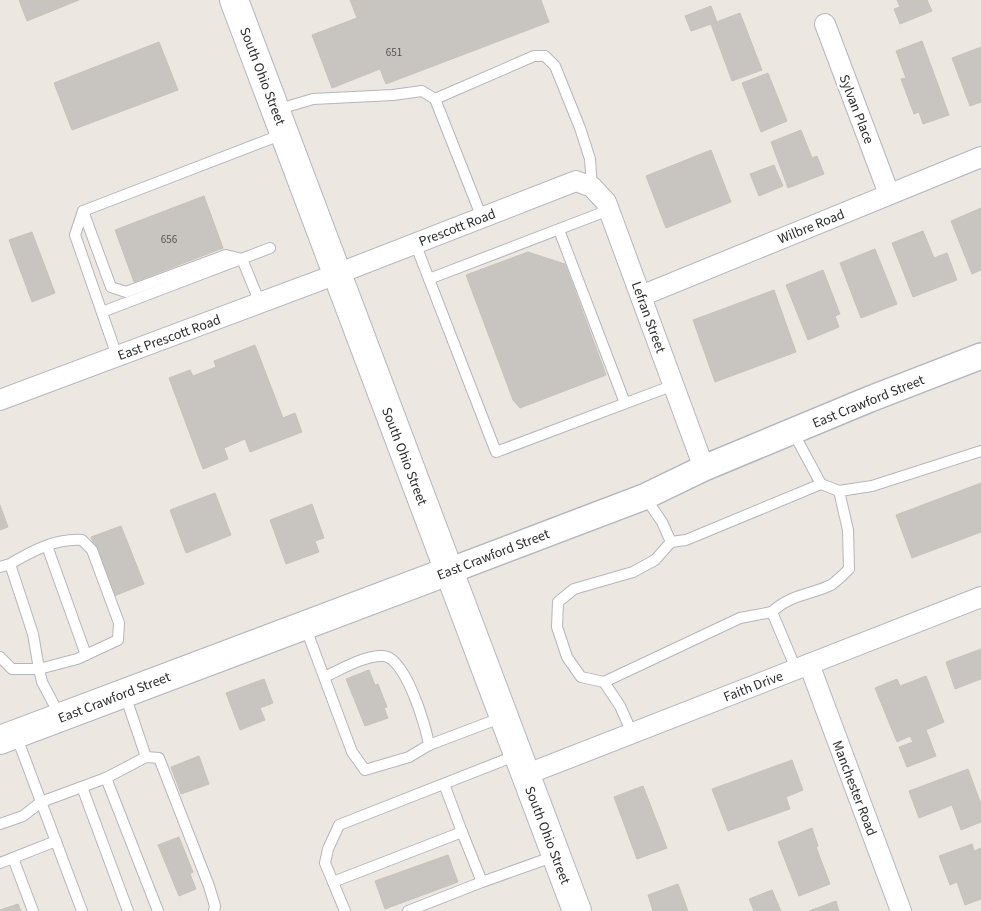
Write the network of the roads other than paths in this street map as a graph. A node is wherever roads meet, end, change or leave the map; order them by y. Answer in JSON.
{"nodes":[{"id":1,"x":234,"y":0,"type":"edge"},
{"id":2,"x":825,"y":24,"type":"dead end"},
{"id":3,"x":435,"y":99,"type":"junction"},
{"id":4,"x":280,"y":122,"type":"junction"},
{"id":5,"x":981,"y":157,"type":"edge"},
{"id":6,"x":584,"y":184,"type":"junction"},
{"id":7,"x":889,"y":194,"type":"junction"},
{"id":8,"x":609,"y":210,"type":"junction"},
{"id":9,"x":83,"y":211,"type":"junction"},
{"id":10,"x":482,"y":218,"type":"junction"},
{"id":11,"x":559,"y":230,"type":"junction"},
{"id":12,"x":415,"y":244,"type":"junction"},
{"id":13,"x":270,"y":248,"type":"dead end"},
{"id":14,"x":242,"y":259,"type":"junction"},
{"id":15,"x":337,"y":274,"type":"junction"},
{"id":16,"x":429,"y":279,"type":"junction"},
{"id":17,"x":641,"y":296,"type":"junction"},
{"id":18,"x":260,"y":303,"type":"junction"},
{"id":19,"x":102,"y":312,"type":"junction"},
{"id":20,"x":117,"y":356,"type":"junction"},
{"id":21,"x":981,"y":356,"type":"edge"},
{"id":22,"x":674,"y":385,"type":"junction"},
{"id":23,"x":0,"y":400,"type":"edge"},
{"id":24,"x":625,"y":403,"type":"junction"},
{"id":25,"x":793,"y":431,"type":"junction"},
{"id":26,"x":981,"y":451,"type":"edge"},
{"id":27,"x":704,"y":468,"type":"junction"},
{"id":28,"x":821,"y":484,"type":"junction"},
{"id":29,"x":839,"y":492,"type":"junction"},
{"id":30,"x":644,"y":496,"type":"junction"},
{"id":31,"x":672,"y":542,"type":"junction"},
{"id":32,"x":47,"y":546,"type":"junction"},
{"id":33,"x":10,"y":564,"type":"junction"},
{"id":34,"x":0,"y":567,"type":"edge"},
{"id":35,"x":449,"y":571,"type":"junction"},
{"id":36,"x":981,"y":597,"type":"edge"},
{"id":37,"x":772,"y":612,"type":"junction"},
{"id":38,"x":305,"y":625,"type":"junction"},
{"id":39,"x":86,"y":654,"type":"junction"},
{"id":40,"x":0,"y":657,"type":"edge"},
{"id":41,"x":802,"y":667,"type":"junction"},
{"id":42,"x":39,"y":669,"type":"junction"},
{"id":43,"x":324,"y":677,"type":"junction"},
{"id":44,"x":604,"y":682,"type":"junction"},
{"id":45,"x":124,"y":693,"type":"junction"},
{"id":46,"x":60,"y":717,"type":"junction"},
{"id":47,"x":503,"y":717,"type":"junction"},
{"id":48,"x":632,"y":733,"type":"junction"},
{"id":49,"x":8,"y":737,"type":"edge"},
{"id":50,"x":429,"y":745,"type":"junction"},
{"id":51,"x":146,"y":757,"type":"junction"},
{"id":52,"x":521,"y":765,"type":"junction"},
{"id":53,"x":106,"y":778,"type":"junction"},
{"id":54,"x":444,"y":784,"type":"junction"},
{"id":55,"x":82,"y":787,"type":"junction"},
{"id":56,"x":41,"y":802,"type":"junction"},
{"id":57,"x":0,"y":824,"type":"edge"},
{"id":58,"x":462,"y":832,"type":"junction"},
{"id":59,"x":56,"y":841,"type":"junction"},
{"id":60,"x":556,"y":856,"type":"junction"},
{"id":61,"x":13,"y":858,"type":"junction"},
{"id":62,"x":0,"y":863,"type":"edge"},
{"id":63,"x":333,"y":882,"type":"junction"},
{"id":64,"x":482,"y":882,"type":"junction"},
{"id":65,"x":32,"y":911,"type":"edge"},
{"id":66,"x":82,"y":911,"type":"edge"},
{"id":67,"x":128,"y":911,"type":"edge"},
{"id":68,"x":158,"y":911,"type":"edge"},
{"id":69,"x":214,"y":911,"type":"edge"},
{"id":70,"x":345,"y":911,"type":"edge"},
{"id":71,"x":408,"y":911,"type":"edge"},
{"id":72,"x":577,"y":911,"type":"edge"},
{"id":73,"x":901,"y":911,"type":"edge"}],
"edges":[{"from":1,"to":4,"type":"main road","name":"South Ohio Street"},
{"from":2,"to":7,"type":"street","name":"Sylvan Place"},
{"from":3,"to":4,"type":"lane"},
{"from":3,"to":6,"type":"lane"},
{"from":3,"to":10,"type":"lane"},
{"from":4,"to":9,"type":"lane"},
{"from":4,"to":15,"type":"main road","name":"South Ohio Street"},
{"from":5,"to":7,"type":"street","name":"Wilbre Road"},
{"from":6,"to":8,"type":"street","name":"Lefran Street"},
{"from":6,"to":10,"type":"street","name":"Prescott Road"},
{"from":7,"to":17,"type":"street","name":"Wilbre Road"},
{"from":8,"to":11,"type":"lane"},
{"from":8,"to":17,"type":"street","name":"Lefran Street"},
{"from":9,"to":14,"type":"lane"},
{"from":9,"to":19,"type":"lane"},
{"from":10,"to":12,"type":"street","name":"Prescott Road"},
{"from":11,"to":16,"type":"lane"},
{"from":11,"to":24,"type":"lane"},
{"from":12,"to":15,"type":"street","name":"Prescott Road"},
{"from":12,"to":16,"type":"lane"},
{"from":13,"to":14,"type":"lane"},
{"from":14,"to":18,"type":"lane"},
{"from":14,"to":19,"type":"lane"},
{"from":15,"to":18,"type":"street","name":"East Prescott Road"},
{"from":15,"to":35,"type":"main road","name":"South Ohio Street"},
{"from":16,"to":24,"type":"lane"},
{"from":17,"to":22,"type":"street","name":"Lefran Street"},
{"from":18,"to":20,"type":"street","name":"East Prescott Road"},
{"from":19,"to":20,"type":"lane"},
{"from":20,"to":23,"type":"street","name":"East Prescott Road"},
{"from":21,"to":25,"type":"street","name":"East Crawford Street"},
{"from":22,"to":24,"type":"lane"},
{"from":22,"to":27,"type":"street","name":"Lefran Street"},
{"from":25,"to":27,"type":"street","name":"East Crawford Street"},
{"from":25,"to":28,"type":"lane"},
{"from":26,"to":29,"type":"lane"},
{"from":27,"to":30,"type":"street","name":"East Crawford Street"},
{"from":28,"to":29,"type":"lane"},
{"from":28,"to":31,"type":"lane"},
{"from":29,"to":37,"type":"lane"},
{"from":30,"to":31,"type":"lane"},
{"from":30,"to":35,"type":"street","name":"East Crawford Street"},
{"from":31,"to":44,"type":"lane"},
{"from":32,"to":33,"type":"lane"},
{"from":32,"to":39,"type":"lane"},
{"from":32,"to":39,"type":"lane"},
{"from":33,"to":34,"type":"lane"},
{"from":33,"to":42,"type":"lane"},
{"from":35,"to":38,"type":"main road","name":"East Crawford Street"},
{"from":35,"to":47,"type":"main road","name":"South Ohio Street"},
{"from":36,"to":41,"type":"street","name":"Faith Drive"},
{"from":37,"to":41,"type":"lane"},
{"from":37,"to":44,"type":"lane"},
{"from":38,"to":43,"type":"lane"},
{"from":38,"to":45,"type":"main road","name":"East Crawford Street"},
{"from":39,"to":42,"type":"lane"},
{"from":40,"to":42,"type":"lane"},
{"from":41,"to":48,"type":"street","name":"Faith Drive"},
{"from":41,"to":73,"type":"street","name":"Manchester Road"},
{"from":42,"to":46,"type":"lane"},
{"from":43,"to":50,"type":"lane"},
{"from":43,"to":50,"type":"lane"},
{"from":44,"to":48,"type":"lane"},
{"from":45,"to":46,"type":"main road","name":"East Crawford Street"},
{"from":45,"to":51,"type":"lane"},
{"from":46,"to":49,"type":"main road","name":"East Crawford Street"},
{"from":47,"to":50,"type":"lane"},
{"from":47,"to":52,"type":"main road","name":"South Ohio Street"},
{"from":48,"to":52,"type":"street","name":"Faith Drive"},
{"from":49,"to":56,"type":"lane"},
{"from":51,"to":53,"type":"lane"},
{"from":51,"to":69,"type":"lane"},
{"from":52,"to":54,"type":"lane"},
{"from":52,"to":60,"type":"main road","name":"South Ohio Street"},
{"from":53,"to":55,"type":"lane"},
{"from":53,"to":68,"type":"lane"},
{"from":54,"to":58,"type":"lane"},
{"from":54,"to":63,"type":"lane"},
{"from":55,"to":56,"type":"lane"},
{"from":55,"to":67,"type":"lane"},
{"from":56,"to":57,"type":"lane"},
{"from":56,"to":59,"type":"lane"},
{"from":58,"to":63,"type":"lane"},
{"from":58,"to":64,"type":"lane"},
{"from":59,"to":61,"type":"lane"},
{"from":59,"to":66,"type":"lane"},
{"from":60,"to":64,"type":"lane"},
{"from":60,"to":72,"type":"main road","name":"South Ohio Street"},
{"from":61,"to":62,"type":"lane"},
{"from":61,"to":65,"type":"lane"},
{"from":63,"to":70,"type":"lane"},
{"from":64,"to":71,"type":"lane"}]}
